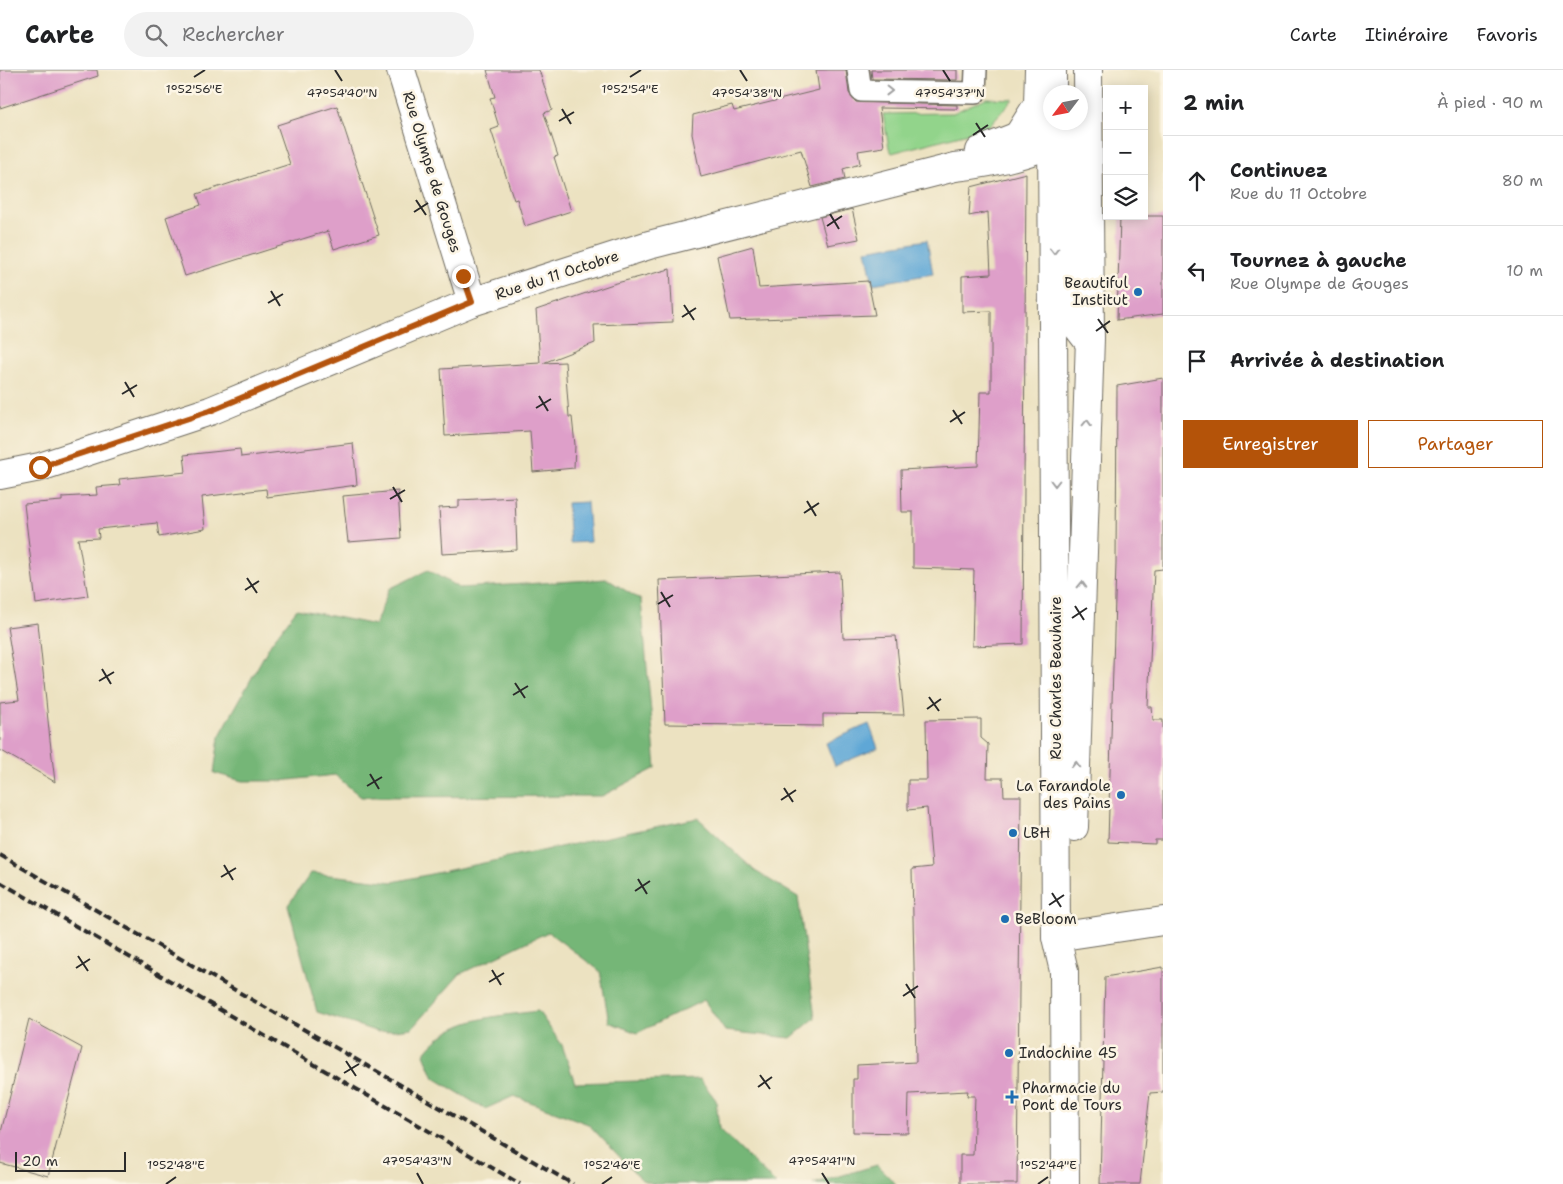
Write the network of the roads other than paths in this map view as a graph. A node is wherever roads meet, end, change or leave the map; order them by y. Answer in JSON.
{"nodes":[{"id":1,"x":401,"y":70,"type":"edge"},
{"id":2,"x":858,"y":70,"type":"edge"},
{"id":3,"x":976,"y":70,"type":"edge"},
{"id":4,"x":1039,"y":70,"type":"edge"},
{"id":5,"x":1052,"y":70,"type":"edge"},
{"id":6,"x":1088,"y":70,"type":"edge"},
{"id":7,"x":1052,"y":85,"type":"edge"},
{"id":8,"x":1084,"y":85,"type":"edge"},
{"id":9,"x":1053,"y":130,"type":"edge"},
{"id":10,"x":1070,"y":130,"type":"edge"},
{"id":11,"x":1075,"y":130,"type":"edge"},
{"id":12,"x":1022,"y":145,"type":"junction"},
{"id":13,"x":1053,"y":167,"type":"junction"},
{"id":14,"x":472,"y":302,"type":"junction"},
{"id":15,"x":0,"y":475,"type":"edge"},
{"id":16,"x":1163,"y":921,"type":"edge"},
{"id":17,"x":1063,"y":936,"type":"junction"},
{"id":18,"x":1065,"y":1184,"type":"edge"}],
"edges":[{"from":1,"to":14,"type":"main road","name":"Rue Olympe de Gouges"},
{"from":2,"to":3,"type":"lane","one_way":true},
{"from":4,"to":12,"type":"main road"},
{"from":5,"to":7,"type":"main road"},
{"from":6,"to":8,"type":"main road"},
{"from":9,"to":12,"type":"main road","name":"Rue du 11 Octobre"},
{"from":10,"to":13,"type":"main road","name":"Rue Charles Beauhaire"},
{"from":17,"to":11,"type":"main road","one_way":true},
{"from":12,"to":13,"type":"main road"},
{"from":12,"to":14,"type":"main road","name":"Rue du 11 Octobre"},
{"from":13,"to":17,"type":"main road","name":"Rue Charles Beauhaire","one_way":true},
{"from":14,"to":15,"type":"main road","name":"Rue du 11 Octobre"},
{"from":16,"to":17,"type":"main road"},
{"from":17,"to":18,"type":"main road","name":"Rue Charles Beauhaire"}]}
